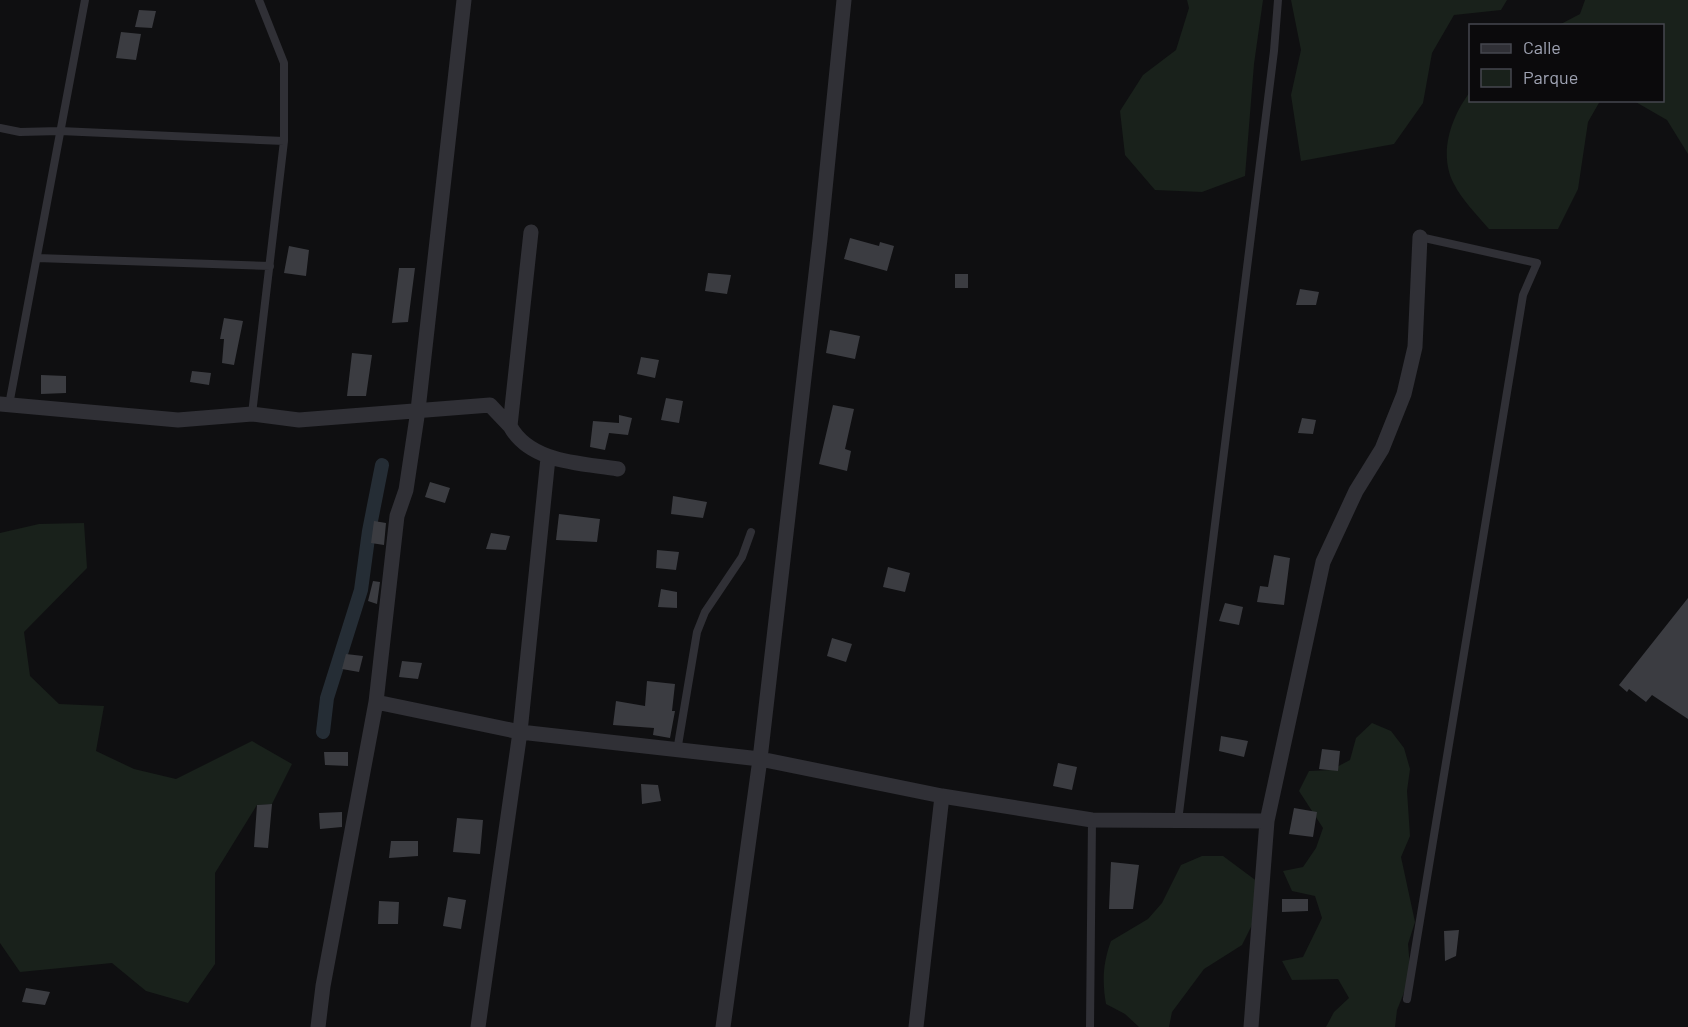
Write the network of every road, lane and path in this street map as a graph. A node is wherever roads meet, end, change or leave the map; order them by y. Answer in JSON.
{"nodes":[{"id":1,"x":85,"y":0,"type":"edge"},
{"id":2,"x":259,"y":0,"type":"edge"},
{"id":3,"x":464,"y":0,"type":"edge"},
{"id":4,"x":844,"y":0,"type":"edge"},
{"id":5,"x":1278,"y":0,"type":"edge"},
{"id":6,"x":0,"y":128,"type":"edge"},
{"id":7,"x":60,"y":130,"type":"junction"},
{"id":8,"x":284,"y":141,"type":"junction"},
{"id":9,"x":531,"y":232,"type":"dead end"},
{"id":10,"x":1420,"y":237,"type":"joint"},
{"id":11,"x":37,"y":258,"type":"junction"},
{"id":12,"x":270,"y":266,"type":"junction"},
{"id":13,"x":4,"y":405,"type":"edge"},
{"id":14,"x":418,"y":410,"type":"junction"},
{"id":15,"x":252,"y":414,"type":"junction"},
{"id":16,"x":510,"y":426,"type":"junction"},
{"id":17,"x":548,"y":458,"type":"junction"},
{"id":18,"x":618,"y":469,"type":"dead end"},
{"id":19,"x":751,"y":532,"type":"dead end"},
{"id":20,"x":376,"y":702,"type":"junction"},
{"id":21,"x":520,"y":732,"type":"junction"},
{"id":22,"x":677,"y":750,"type":"junction"},
{"id":23,"x":760,"y":759,"type":"junction"},
{"id":24,"x":942,"y":796,"type":"junction"},
{"id":25,"x":1092,"y":820,"type":"junction"},
{"id":26,"x":1178,"y":821,"type":"junction"},
{"id":27,"x":1267,"y":821,"type":"junction"},
{"id":28,"x":1407,"y":999,"type":"dead end"},
{"id":29,"x":318,"y":1027,"type":"edge"},
{"id":30,"x":478,"y":1027,"type":"edge"},
{"id":31,"x":723,"y":1027,"type":"edge"},
{"id":32,"x":916,"y":1027,"type":"edge"},
{"id":33,"x":1090,"y":1027,"type":"edge"},
{"id":34,"x":1251,"y":1027,"type":"edge"}],
"edges":[{"from":1,"to":7,"type":"lane"},
{"from":2,"to":8,"type":"lane"},
{"from":3,"to":14,"type":"street"},
{"from":4,"to":23,"type":"street"},
{"from":5,"to":26,"type":"lane"},
{"from":6,"to":7,"type":"lane"},
{"from":7,"to":8,"type":"lane"},
{"from":7,"to":11,"type":"lane"},
{"from":8,"to":12,"type":"lane"},
{"from":9,"to":16,"type":"street"},
{"from":10,"to":27,"type":"street"},
{"from":10,"to":28,"type":"lane"},
{"from":11,"to":12,"type":"lane"},
{"from":11,"to":13,"type":"lane"},
{"from":12,"to":15,"type":"lane"},
{"from":13,"to":15,"type":"street"},
{"from":14,"to":15,"type":"street"},
{"from":14,"to":16,"type":"street"},
{"from":14,"to":20,"type":"street"},
{"from":16,"to":17,"type":"street"},
{"from":17,"to":18,"type":"street"},
{"from":17,"to":21,"type":"street"},
{"from":19,"to":22,"type":"lane"},
{"from":20,"to":21,"type":"street"},
{"from":20,"to":29,"type":"street"},
{"from":21,"to":22,"type":"street"},
{"from":21,"to":30,"type":"street"},
{"from":22,"to":23,"type":"street"},
{"from":23,"to":24,"type":"street"},
{"from":23,"to":31,"type":"street"},
{"from":24,"to":25,"type":"street"},
{"from":24,"to":32,"type":"street"},
{"from":25,"to":26,"type":"street"},
{"from":25,"to":33,"type":"lane"},
{"from":26,"to":27,"type":"street"},
{"from":27,"to":34,"type":"street"}]}
